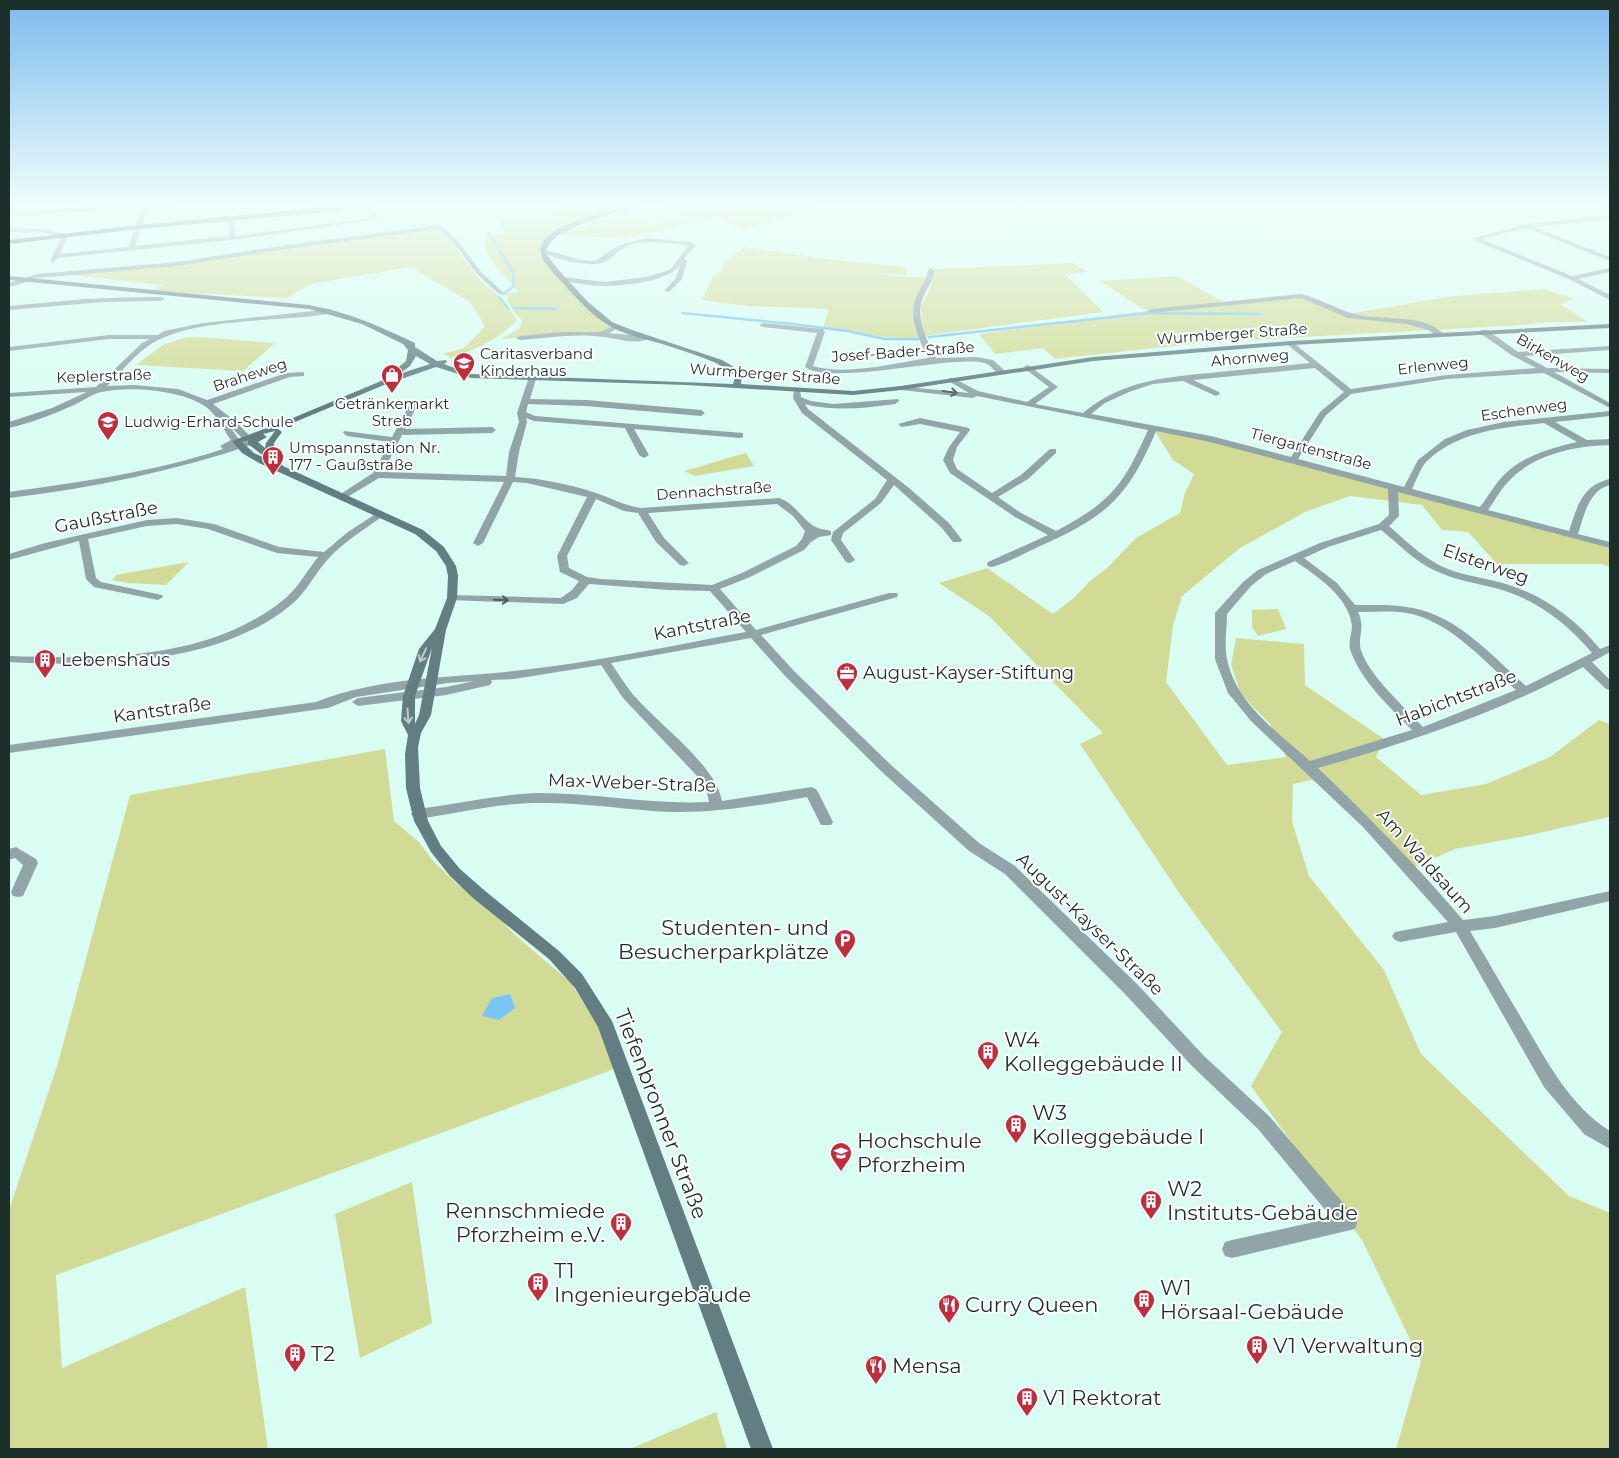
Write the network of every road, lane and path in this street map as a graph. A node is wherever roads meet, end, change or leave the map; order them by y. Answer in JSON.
{"nodes":[{"id":1,"x":83,"y":272,"type":"edge"},
{"id":2,"x":479,"y":272,"type":"edge"},
{"id":3,"x":557,"y":272,"type":"edge"},
{"id":4,"x":668,"y":272,"type":"edge"},
{"id":5,"x":681,"y":272,"type":"edge"},
{"id":6,"x":931,"y":272,"type":"edge"},
{"id":7,"x":1556,"y":272,"type":"edge"},
{"id":8,"x":1600,"y":272,"type":"edge"},
{"id":9,"x":9,"y":278,"type":"edge"},
{"id":10,"x":563,"y":278,"type":"junction"},
{"id":11,"x":1571,"y":278,"type":"junction"},
{"id":12,"x":25,"y":280,"type":"junction"},
{"id":13,"x":9,"y":285,"type":"edge"},
{"id":14,"x":667,"y":291,"type":"dead end"},
{"id":15,"x":500,"y":293,"type":"dead end"},
{"id":16,"x":1610,"y":298,"type":"edge"},
{"id":17,"x":161,"y":299,"type":"dead end"},
{"id":18,"x":286,"y":304,"type":"junction"},
{"id":19,"x":9,"y":308,"type":"edge"},
{"id":20,"x":330,"y":311,"type":"junction"},
{"id":21,"x":1151,"y":311,"type":"dead end"},
{"id":22,"x":284,"y":316,"type":"junction"},
{"id":23,"x":763,"y":325,"type":"dead end"},
{"id":24,"x":1610,"y":326,"type":"edge"},
{"id":25,"x":616,"y":327,"type":"junction"},
{"id":26,"x":1484,"y":332,"type":"junction"},
{"id":27,"x":602,"y":334,"type":"junction"},
{"id":28,"x":1440,"y":334,"type":"junction"},
{"id":29,"x":157,"y":337,"type":"junction"},
{"id":30,"x":520,"y":338,"type":"dead end"},
{"id":31,"x":645,"y":338,"type":"junction"},
{"id":32,"x":406,"y":342,"type":"junction"},
{"id":33,"x":1291,"y":343,"type":"junction"},
{"id":34,"x":1610,"y":348,"type":"edge"},
{"id":35,"x":9,"y":350,"type":"edge"},
{"id":36,"x":412,"y":350,"type":"junction"},
{"id":37,"x":1516,"y":354,"type":"junction"},
{"id":38,"x":933,"y":360,"type":"junction"},
{"id":39,"x":441,"y":362,"type":"junction"},
{"id":40,"x":726,"y":365,"type":"junction"},
{"id":41,"x":1318,"y":365,"type":"junction"},
{"id":42,"x":1028,"y":367,"type":"junction"},
{"id":43,"x":1544,"y":370,"type":"junction"},
{"id":44,"x":1610,"y":371,"type":"edge"},
{"id":45,"x":1001,"y":372,"type":"junction"},
{"id":46,"x":301,"y":374,"type":"dead end"},
{"id":47,"x":394,"y":374,"type":"junction"},
{"id":48,"x":968,"y":378,"type":"junction"},
{"id":49,"x":1184,"y":378,"type":"junction"},
{"id":50,"x":532,"y":379,"type":"junction"},
{"id":51,"x":953,"y":380,"type":"junction"},
{"id":52,"x":381,"y":383,"type":"junction"},
{"id":53,"x":721,"y":385,"type":"junction"},
{"id":54,"x":736,"y":386,"type":"junction"},
{"id":55,"x":901,"y":388,"type":"junction"},
{"id":56,"x":99,"y":389,"type":"junction"},
{"id":57,"x":1349,"y":392,"type":"junction"},
{"id":58,"x":1216,"y":394,"type":"dead end"},
{"id":59,"x":9,"y":395,"type":"edge"},
{"id":60,"x":797,"y":395,"type":"junction"},
{"id":61,"x":1000,"y":400,"type":"junction"},
{"id":62,"x":524,"y":401,"type":"junction"},
{"id":63,"x":895,"y":401,"type":"dead end"},
{"id":64,"x":414,"y":402,"type":"dead end"},
{"id":65,"x":207,"y":403,"type":"junction"},
{"id":66,"x":1028,"y":405,"type":"junction"},
{"id":67,"x":1610,"y":406,"type":"edge"},
{"id":68,"x":521,"y":413,"type":"junction"},
{"id":69,"x":700,"y":413,"type":"dead end"},
{"id":70,"x":1610,"y":413,"type":"edge"},
{"id":71,"x":1084,"y":416,"type":"junction"},
{"id":72,"x":222,"y":417,"type":"junction"},
{"id":73,"x":1545,"y":420,"type":"junction"},
{"id":74,"x":291,"y":422,"type":"junction"},
{"id":75,"x":902,"y":424,"type":"dead end"},
{"id":76,"x":9,"y":426,"type":"edge"},
{"id":77,"x":629,"y":427,"type":"junction"},
{"id":78,"x":1153,"y":428,"type":"junction"},
{"id":79,"x":492,"y":430,"type":"dead end"},
{"id":80,"x":278,"y":432,"type":"junction"},
{"id":81,"x":347,"y":433,"type":"dead end"},
{"id":82,"x":740,"y":435,"type":"dead end"},
{"id":83,"x":396,"y":436,"type":"junction"},
{"id":84,"x":249,"y":440,"type":"junction"},
{"id":85,"x":1610,"y":442,"type":"edge"},
{"id":86,"x":1585,"y":443,"type":"junction"},
{"id":87,"x":238,"y":444,"type":"junction"},
{"id":88,"x":1054,"y":450,"type":"dead end"},
{"id":89,"x":268,"y":454,"type":"junction"},
{"id":90,"x":644,"y":455,"type":"dead end"},
{"id":91,"x":1292,"y":461,"type":"junction"},
{"id":92,"x":280,"y":468,"type":"junction"},
{"id":93,"x":377,"y":475,"type":"junction"},
{"id":94,"x":510,"y":479,"type":"junction"},
{"id":95,"x":892,"y":480,"type":"junction"},
{"id":96,"x":1610,"y":482,"type":"edge"},
{"id":97,"x":1393,"y":487,"type":"junction"},
{"id":98,"x":1407,"y":490,"type":"junction"},
{"id":99,"x":9,"y":495,"type":"edge"},
{"id":100,"x":593,"y":495,"type":"junction"},
{"id":101,"x":992,"y":496,"type":"junction"},
{"id":102,"x":341,"y":497,"type":"junction"},
{"id":103,"x":1483,"y":510,"type":"junction"},
{"id":104,"x":641,"y":511,"type":"junction"},
{"id":105,"x":380,"y":514,"type":"junction"},
{"id":106,"x":807,"y":526,"type":"junction"},
{"id":107,"x":1383,"y":526,"type":"junction"},
{"id":108,"x":841,"y":529,"type":"junction"},
{"id":109,"x":827,"y":533,"type":"junction"},
{"id":110,"x":1054,"y":534,"type":"junction"},
{"id":111,"x":1573,"y":534,"type":"junction"},
{"id":112,"x":83,"y":538,"type":"junction"},
{"id":113,"x":807,"y":540,"type":"junction"},
{"id":114,"x":956,"y":540,"type":"dead end"},
{"id":115,"x":478,"y":543,"type":"dead end"},
{"id":116,"x":1610,"y":545,"type":"edge"},
{"id":117,"x":326,"y":555,"type":"junction"},
{"id":118,"x":9,"y":557,"type":"edge"},
{"id":119,"x":1296,"y":557,"type":"junction"},
{"id":120,"x":850,"y":560,"type":"dead end"},
{"id":121,"x":684,"y":563,"type":"dead end"},
{"id":122,"x":992,"y":564,"type":"dead end"},
{"id":123,"x":585,"y":580,"type":"junction"},
{"id":124,"x":713,"y":588,"type":"junction"},
{"id":125,"x":893,"y":594,"type":"dead end"},
{"id":126,"x":158,"y":597,"type":"dead end"},
{"id":127,"x":452,"y":598,"type":"junction"},
{"id":128,"x":1352,"y":608,"type":"junction"},
{"id":129,"x":440,"y":630,"type":"junction"},
{"id":130,"x":753,"y":634,"type":"junction"},
{"id":131,"x":1610,"y":648,"type":"edge"},
{"id":132,"x":1599,"y":655,"type":"junction"},
{"id":133,"x":9,"y":659,"type":"edge"},
{"id":134,"x":604,"y":661,"type":"junction"},
{"id":135,"x":1585,"y":662,"type":"junction"},
{"id":136,"x":1610,"y":686,"type":"edge"},
{"id":137,"x":429,"y":688,"type":"junction"},
{"id":138,"x":411,"y":690,"type":"junction"},
{"id":139,"x":1524,"y":690,"type":"junction"},
{"id":140,"x":1420,"y":731,"type":"junction"},
{"id":141,"x":414,"y":735,"type":"junction"},
{"id":142,"x":9,"y":750,"type":"edge"},
{"id":143,"x":1308,"y":766,"type":"junction"},
{"id":144,"x":716,"y":806,"type":"junction"},
{"id":145,"x":418,"y":814,"type":"junction"},
{"id":146,"x":826,"y":822,"type":"dead end"},
{"id":147,"x":9,"y":855,"type":"edge"},
{"id":148,"x":18,"y":892,"type":"dead end"},
{"id":149,"x":1610,"y":896,"type":"edge"},
{"id":150,"x":1460,"y":926,"type":"junction"},
{"id":151,"x":1400,"y":936,"type":"dead end"},
{"id":152,"x":1610,"y":1141,"type":"edge"},
{"id":153,"x":1232,"y":1249,"type":"dead end"},
{"id":154,"x":762,"y":1449,"type":"edge"}],
"edges":[{"from":1,"to":12,"type":"street"},
{"from":2,"to":15,"type":"street"},
{"from":3,"to":10,"type":"street"},
{"from":4,"to":10,"type":"street"},
{"from":5,"to":14,"type":"street"},
{"from":6,"to":38,"type":"street"},
{"from":7,"to":11,"type":"street"},
{"from":8,"to":11,"type":"street"},
{"from":9,"to":12,"type":"street"},
{"from":10,"to":25,"type":"street"},
{"from":11,"to":16,"type":"street"},
{"from":12,"to":13,"type":"street"},
{"from":12,"to":18,"type":"street"},
{"from":17,"to":19,"type":"street"},
{"from":18,"to":20,"type":"street"},
{"from":18,"to":22,"type":"street"},
{"from":20,"to":22,"type":"street"},
{"from":20,"to":32,"type":"street"},
{"from":21,"to":28,"type":"street","name":"Wurmberger Straße"},
{"from":22,"to":29,"type":"street"},
{"from":23,"to":38,"type":"street","name":"Josef-Bader-Straße"},
{"from":24,"to":26,"type":"street","name":"Wurmberger Straße"},
{"from":25,"to":27,"type":"street"},
{"from":25,"to":31,"type":"street"},
{"from":26,"to":28,"type":"street","name":"Wurmberger Straße"},
{"from":26,"to":37,"type":"street","name":"Birkenweg"},
{"from":27,"to":30,"type":"street"},
{"from":27,"to":31,"type":"street"},
{"from":28,"to":33,"type":"street","name":"Wurmberger Straße"},
{"from":29,"to":35,"type":"street"},
{"from":29,"to":56,"type":"street"},
{"from":31,"to":40,"type":"street"},
{"from":32,"to":36,"type":"street"},
{"from":32,"to":39,"type":"street"},
{"from":33,"to":41,"type":"street"},
{"from":33,"to":42,"type":"street","name":"Wurmberger Straße"},
{"from":34,"to":37,"type":"street"},
{"from":36,"to":39,"type":"street"},
{"from":36,"to":47,"type":"street"},
{"from":37,"to":43,"type":"street","name":"Birkenweg"},
{"from":38,"to":45,"type":"street","name":"Josef-Bader-Straße"},
{"from":39,"to":47,"type":"street"},
{"from":39,"to":50,"type":"street","name":"Wurmberger Straße"},
{"from":39,"to":52,"type":"street"},
{"from":40,"to":53,"type":"street"},
{"from":40,"to":54,"type":"street"},
{"from":41,"to":49,"type":"street","name":"Ahornweg"},
{"from":41,"to":57,"type":"street"},
{"from":42,"to":45,"type":"street","name":"Wurmberger Straße"},
{"from":42,"to":66,"type":"street"},
{"from":43,"to":44,"type":"street","name":"Erlenweg"},
{"from":43,"to":57,"type":"street","name":"Erlenweg"},
{"from":43,"to":67,"type":"street","name":"Birkenweg"},
{"from":45,"to":48,"type":"street","name":"Wurmberger Straße"},
{"from":46,"to":65,"type":"street","name":"Braheweg"},
{"from":47,"to":52,"type":"street"},
{"from":48,"to":51,"type":"street","name":"Wurmberger Straße"},
{"from":48,"to":61,"type":"street","name":"Tiergartenstraße"},
{"from":49,"to":58,"type":"street","name":"Ahornweg"},
{"from":49,"to":71,"type":"street","name":"Ahornweg"},
{"from":50,"to":53,"type":"street","name":"Wurmberger Straße"},
{"from":50,"to":62,"type":"street"},
{"from":51,"to":55,"type":"street","name":"Wurmberger Straße"},
{"from":51,"to":61,"type":"street","name":"Tiergartenstraße"},
{"from":52,"to":74,"type":"street"},
{"from":53,"to":54,"type":"street","name":"Wurmberger Straße"},
{"from":54,"to":60,"type":"street","name":"Wurmberger Straße"},
{"from":55,"to":60,"type":"street","name":"Wurmberger Straße"},
{"from":55,"to":61,"type":"street","name":"Tiergartenstraße","one_way":true},
{"from":56,"to":59,"type":"street","name":"Keplerstraße"},
{"from":56,"to":65,"type":"street","name":"Keplerstraße"},
{"from":56,"to":76,"type":"street"},
{"from":57,"to":91,"type":"street","name":"Erlenweg"},
{"from":60,"to":63,"type":"street"},
{"from":60,"to":95,"type":"street"},
{"from":61,"to":66,"type":"street","name":"Tiergartenstraße"},
{"from":62,"to":68,"type":"street"},
{"from":62,"to":69,"type":"street"},
{"from":64,"to":83,"type":"street"},
{"from":65,"to":72,"type":"street","name":"Keplerstraße"},
{"from":66,"to":71,"type":"street","name":"Tiergartenstraße"},
{"from":68,"to":77,"type":"street"},
{"from":68,"to":94,"type":"street"},
{"from":70,"to":73,"type":"street","name":"Eschenweg"},
{"from":71,"to":78,"type":"street","name":"Tiergartenstraße"},
{"from":72,"to":84,"type":"street","name":"Keplerstraße"},
{"from":72,"to":87,"type":"street","name":"Keplerstraße"},
{"from":73,"to":86,"type":"street"},
{"from":73,"to":98,"type":"street","name":"Eschenweg"},
{"from":74,"to":80,"type":"street"},
{"from":74,"to":84,"type":"street"},
{"from":75,"to":101,"type":"street"},
{"from":77,"to":82,"type":"street"},
{"from":77,"to":90,"type":"street"},
{"from":78,"to":91,"type":"street","name":"Tiergartenstraße"},
{"from":78,"to":110,"type":"street"},
{"from":79,"to":83,"type":"street"},
{"from":80,"to":84,"type":"street"},
{"from":80,"to":89,"type":"street"},
{"from":81,"to":83,"type":"street"},
{"from":83,"to":93,"type":"street"},
{"from":84,"to":87,"type":"street"},
{"from":84,"to":89,"type":"street","name":"Tiefenbronner Straße"},
{"from":85,"to":86,"type":"street"},
{"from":86,"to":103,"type":"street"},
{"from":87,"to":92,"type":"street","name":"Tiefenbronner Straße"},
{"from":87,"to":99,"type":"street"},
{"from":88,"to":101,"type":"street"},
{"from":89,"to":92,"type":"street","name":"Tiefenbronner Straße"},
{"from":91,"to":97,"type":"street","name":"Tiergartenstraße"},
{"from":92,"to":102,"type":"street","name":"Tiefenbronner Straße"},
{"from":93,"to":94,"type":"street","name":"Dennachstraße"},
{"from":93,"to":102,"type":"street"},
{"from":94,"to":100,"type":"street","name":"Dennachstraße"},
{"from":94,"to":115,"type":"street"},
{"from":95,"to":108,"type":"street"},
{"from":95,"to":114,"type":"street"},
{"from":96,"to":111,"type":"street"},
{"from":97,"to":98,"type":"street","name":"Tiergartenstraße"},
{"from":97,"to":107,"type":"street"},
{"from":98,"to":103,"type":"street","name":"Tiergartenstraße"},
{"from":100,"to":104,"type":"street","name":"Dennachstraße"},
{"from":100,"to":123,"type":"street"},
{"from":101,"to":110,"type":"street"},
{"from":102,"to":105,"type":"street","name":"Tiefenbronner Straße"},
{"from":103,"to":111,"type":"street","name":"Tiergartenstraße"},
{"from":104,"to":106,"type":"street","name":"Dennachstraße"},
{"from":104,"to":121,"type":"street","name":"Dennachstraße"},
{"from":105,"to":117,"type":"street"},
{"from":105,"to":127,"type":"street","name":"Tiefenbronner Straße"},
{"from":106,"to":109,"type":"street"},
{"from":106,"to":113,"type":"street"},
{"from":107,"to":119,"type":"street"},
{"from":107,"to":132,"type":"street","name":"Elsterweg"},
{"from":108,"to":109,"type":"street"},
{"from":108,"to":120,"type":"street"},
{"from":109,"to":113,"type":"street"},
{"from":110,"to":122,"type":"street"},
{"from":111,"to":116,"type":"street","name":"Tiergartenstraße"},
{"from":112,"to":117,"type":"street","name":"Gaußstraße"},
{"from":112,"to":118,"type":"street","name":"Gaußstraße"},
{"from":112,"to":126,"type":"street"},
{"from":113,"to":124,"type":"street"},
{"from":117,"to":133,"type":"street"},
{"from":119,"to":128,"type":"street"},
{"from":119,"to":143,"type":"street","name":"Am Waldsaum"},
{"from":123,"to":124,"type":"street"},
{"from":127,"to":123,"type":"street","one_way":true},
{"from":124,"to":130,"type":"street","name":"August-Kayser-Straße"},
{"from":125,"to":130,"type":"street","name":"Kantstraße"},
{"from":127,"to":129,"type":"street","name":"Tiefenbronner Straße"},
{"from":128,"to":139,"type":"street"},
{"from":128,"to":140,"type":"street"},
{"from":129,"to":137,"type":"street","name":"Tiefenbronner Straße"},
{"from":129,"to":138,"type":"street","name":"Tiefenbronner Straße","one_way":true},
{"from":130,"to":134,"type":"street","name":"Kantstraße"},
{"from":130,"to":153,"type":"street","name":"August-Kayser-Straße"},
{"from":131,"to":132,"type":"street","name":"Habichtstraße"},
{"from":132,"to":135,"type":"street","name":"Habichtstraße"},
{"from":134,"to":137,"type":"street","name":"Kantstraße"},
{"from":134,"to":144,"type":"street"},
{"from":135,"to":136,"type":"street"},
{"from":135,"to":139,"type":"street","name":"Habichtstraße"},
{"from":137,"to":138,"type":"street","name":"Kantstraße"},
{"from":137,"to":141,"type":"street","name":"Tiefenbronner Straße"},
{"from":138,"to":141,"type":"street","name":"Tiefenbronner Straße","one_way":true},
{"from":138,"to":142,"type":"street","name":"Kantstraße"},
{"from":139,"to":140,"type":"street","name":"Habichtstraße"},
{"from":140,"to":143,"type":"street","name":"Habichtstraße"},
{"from":141,"to":145,"type":"street","name":"Tiefenbronner Straße"},
{"from":143,"to":150,"type":"street","name":"Am Waldsaum"},
{"from":144,"to":145,"type":"street","name":"Max-Weber-Straße"},
{"from":144,"to":146,"type":"street","name":"Max-Weber-Straße"},
{"from":145,"to":154,"type":"street","name":"Tiefenbronner Straße"},
{"from":147,"to":148,"type":"street"},
{"from":149,"to":150,"type":"street"},
{"from":150,"to":151,"type":"street"},
{"from":150,"to":152,"type":"street","name":"Am Waldsaum"}]}
